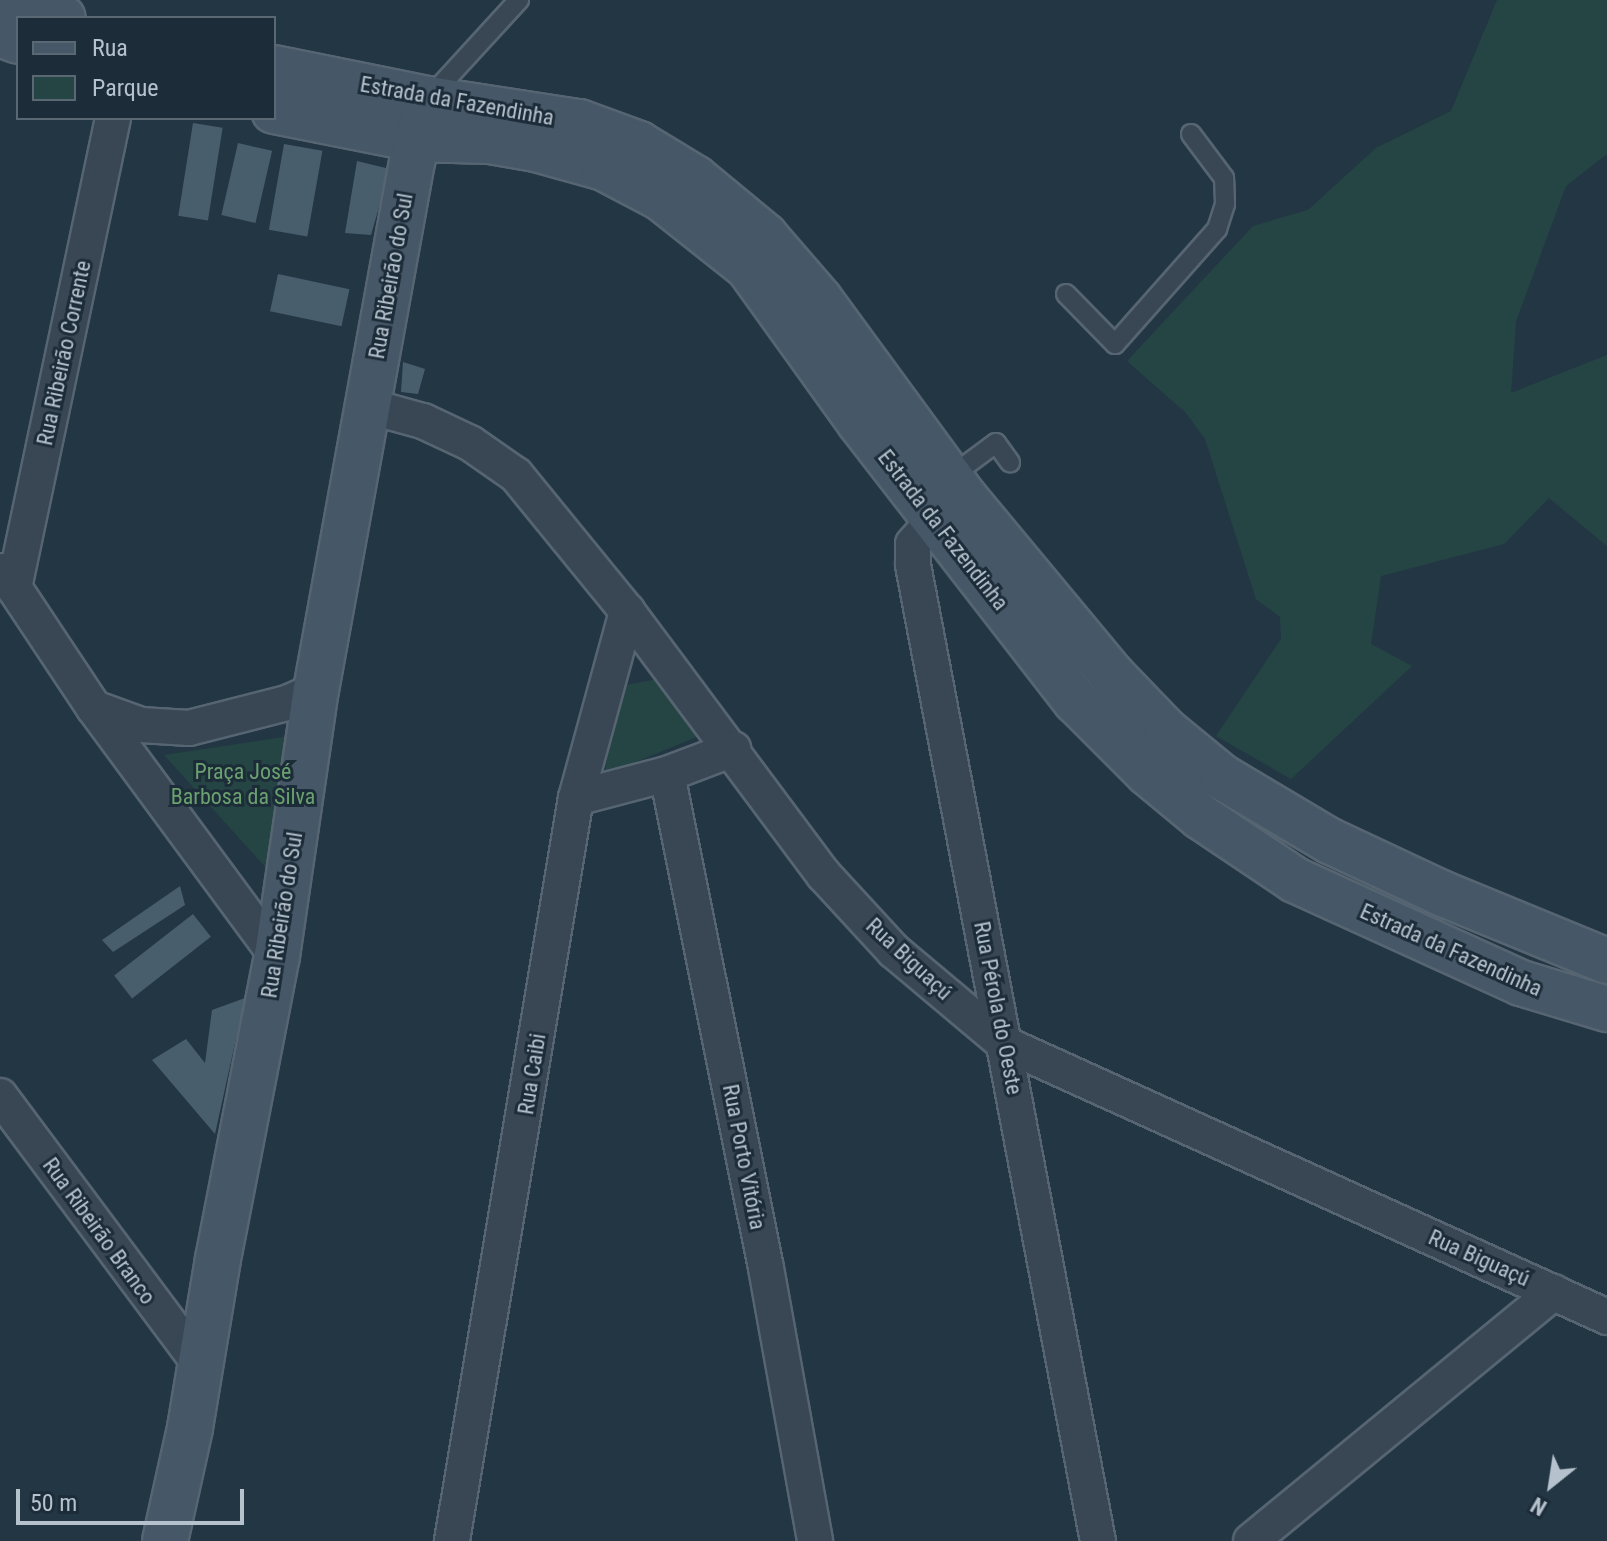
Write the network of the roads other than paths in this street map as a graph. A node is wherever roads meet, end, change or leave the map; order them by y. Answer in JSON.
{"nodes":[{"id":1,"x":17,"y":0,"type":"edge"},
{"id":2,"x":519,"y":0,"type":"edge"},
{"id":3,"x":58,"y":16,"type":"edge"},
{"id":4,"x":276,"y":69,"type":"edge"},
{"id":5,"x":276,"y":111,"type":"edge"},
{"id":6,"x":422,"y":119,"type":"junction"},
{"id":7,"x":113,"y":120,"type":"edge"},
{"id":8,"x":1191,"y":134,"type":"dead end"},
{"id":9,"x":1066,"y":294,"type":"dead end"},
{"id":10,"x":368,"y":406,"type":"junction"},
{"id":11,"x":1010,"y":462,"type":"dead end"},
{"id":12,"x":950,"y":498,"type":"junction"},
{"id":13,"x":7,"y":578,"type":"edge"},
{"id":14,"x":627,"y":611,"type":"junction"},
{"id":15,"x":316,"y":690,"type":"junction"},
{"id":16,"x":94,"y":708,"type":"junction"},
{"id":17,"x":733,"y":749,"type":"junction"},
{"id":18,"x":667,"y":774,"type":"junction"},
{"id":19,"x":576,"y":798,"type":"junction"},
{"id":20,"x":277,"y":956,"type":"junction"},
{"id":21,"x":1607,"y":961,"type":"edge"},
{"id":22,"x":1607,"y":1009,"type":"edge"},
{"id":23,"x":1005,"y":1044,"type":"junction"},
{"id":24,"x":0,"y":1098,"type":"edge"},
{"id":25,"x":1554,"y":1292,"type":"junction"},
{"id":26,"x":1607,"y":1317,"type":"edge"},
{"id":27,"x":200,"y":1364,"type":"junction"},
{"id":28,"x":165,"y":1541,"type":"edge"},
{"id":29,"x":452,"y":1541,"type":"edge"},
{"id":30,"x":815,"y":1541,"type":"edge"},
{"id":31,"x":1098,"y":1541,"type":"edge"},
{"id":32,"x":1251,"y":1541,"type":"edge"}],
"edges":[{"from":1,"to":3,"type":"main road"},
{"from":2,"to":6,"type":"lane"},
{"from":4,"to":6,"type":"main road","name":"Estrada da Fazendinha"},
{"from":5,"to":6,"type":"main road","name":"Estrada da Fazendinha"},
{"from":6,"to":10,"type":"main road","name":"Rua Ribeirão do Sul"},
{"from":6,"to":12,"type":"main road","name":"Estrada da Fazendinha"},
{"from":7,"to":13,"type":"street","name":"Rua Ribeirão Corrente"},
{"from":8,"to":9,"type":"lane"},
{"from":10,"to":14,"type":"street","name":"Rua Biguaçú"},
{"from":10,"to":15,"type":"main road","name":"Rua Ribeirão do Sul"},
{"from":11,"to":12,"type":"lane"},
{"from":12,"to":21,"type":"main road","name":"Estrada da Fazendinha"},
{"from":12,"to":22,"type":"main road","name":"Estrada da Fazendinha"},
{"from":12,"to":23,"type":"street","name":"Rua Pérola do Oeste"},
{"from":13,"to":16,"type":"street"},
{"from":14,"to":17,"type":"street","name":"Rua Biguaçú"},
{"from":14,"to":19,"type":"street","name":"Rua Caibi"},
{"from":15,"to":16,"type":"street"},
{"from":15,"to":20,"type":"main road","name":"Rua Ribeirão do Sul"},
{"from":16,"to":20,"type":"street"},
{"from":17,"to":18,"type":"street"},
{"from":17,"to":23,"type":"street","name":"Rua Biguaçú"},
{"from":18,"to":19,"type":"street"},
{"from":18,"to":30,"type":"street","name":"Rua Porto Vitória"},
{"from":19,"to":29,"type":"street","name":"Rua Caibi"},
{"from":20,"to":27,"type":"main road","name":"Rua Ribeirão do Sul"},
{"from":23,"to":25,"type":"street","name":"Rua Biguaçú"},
{"from":23,"to":31,"type":"street","name":"Rua Pérola do Oeste"},
{"from":24,"to":27,"type":"street","name":"Rua Ribeirão Branco"},
{"from":25,"to":26,"type":"street","name":"Rua Biguaçú"},
{"from":25,"to":32,"type":"street"},
{"from":27,"to":28,"type":"main road","name":"Rua Ribeirão do Sul"}]}
